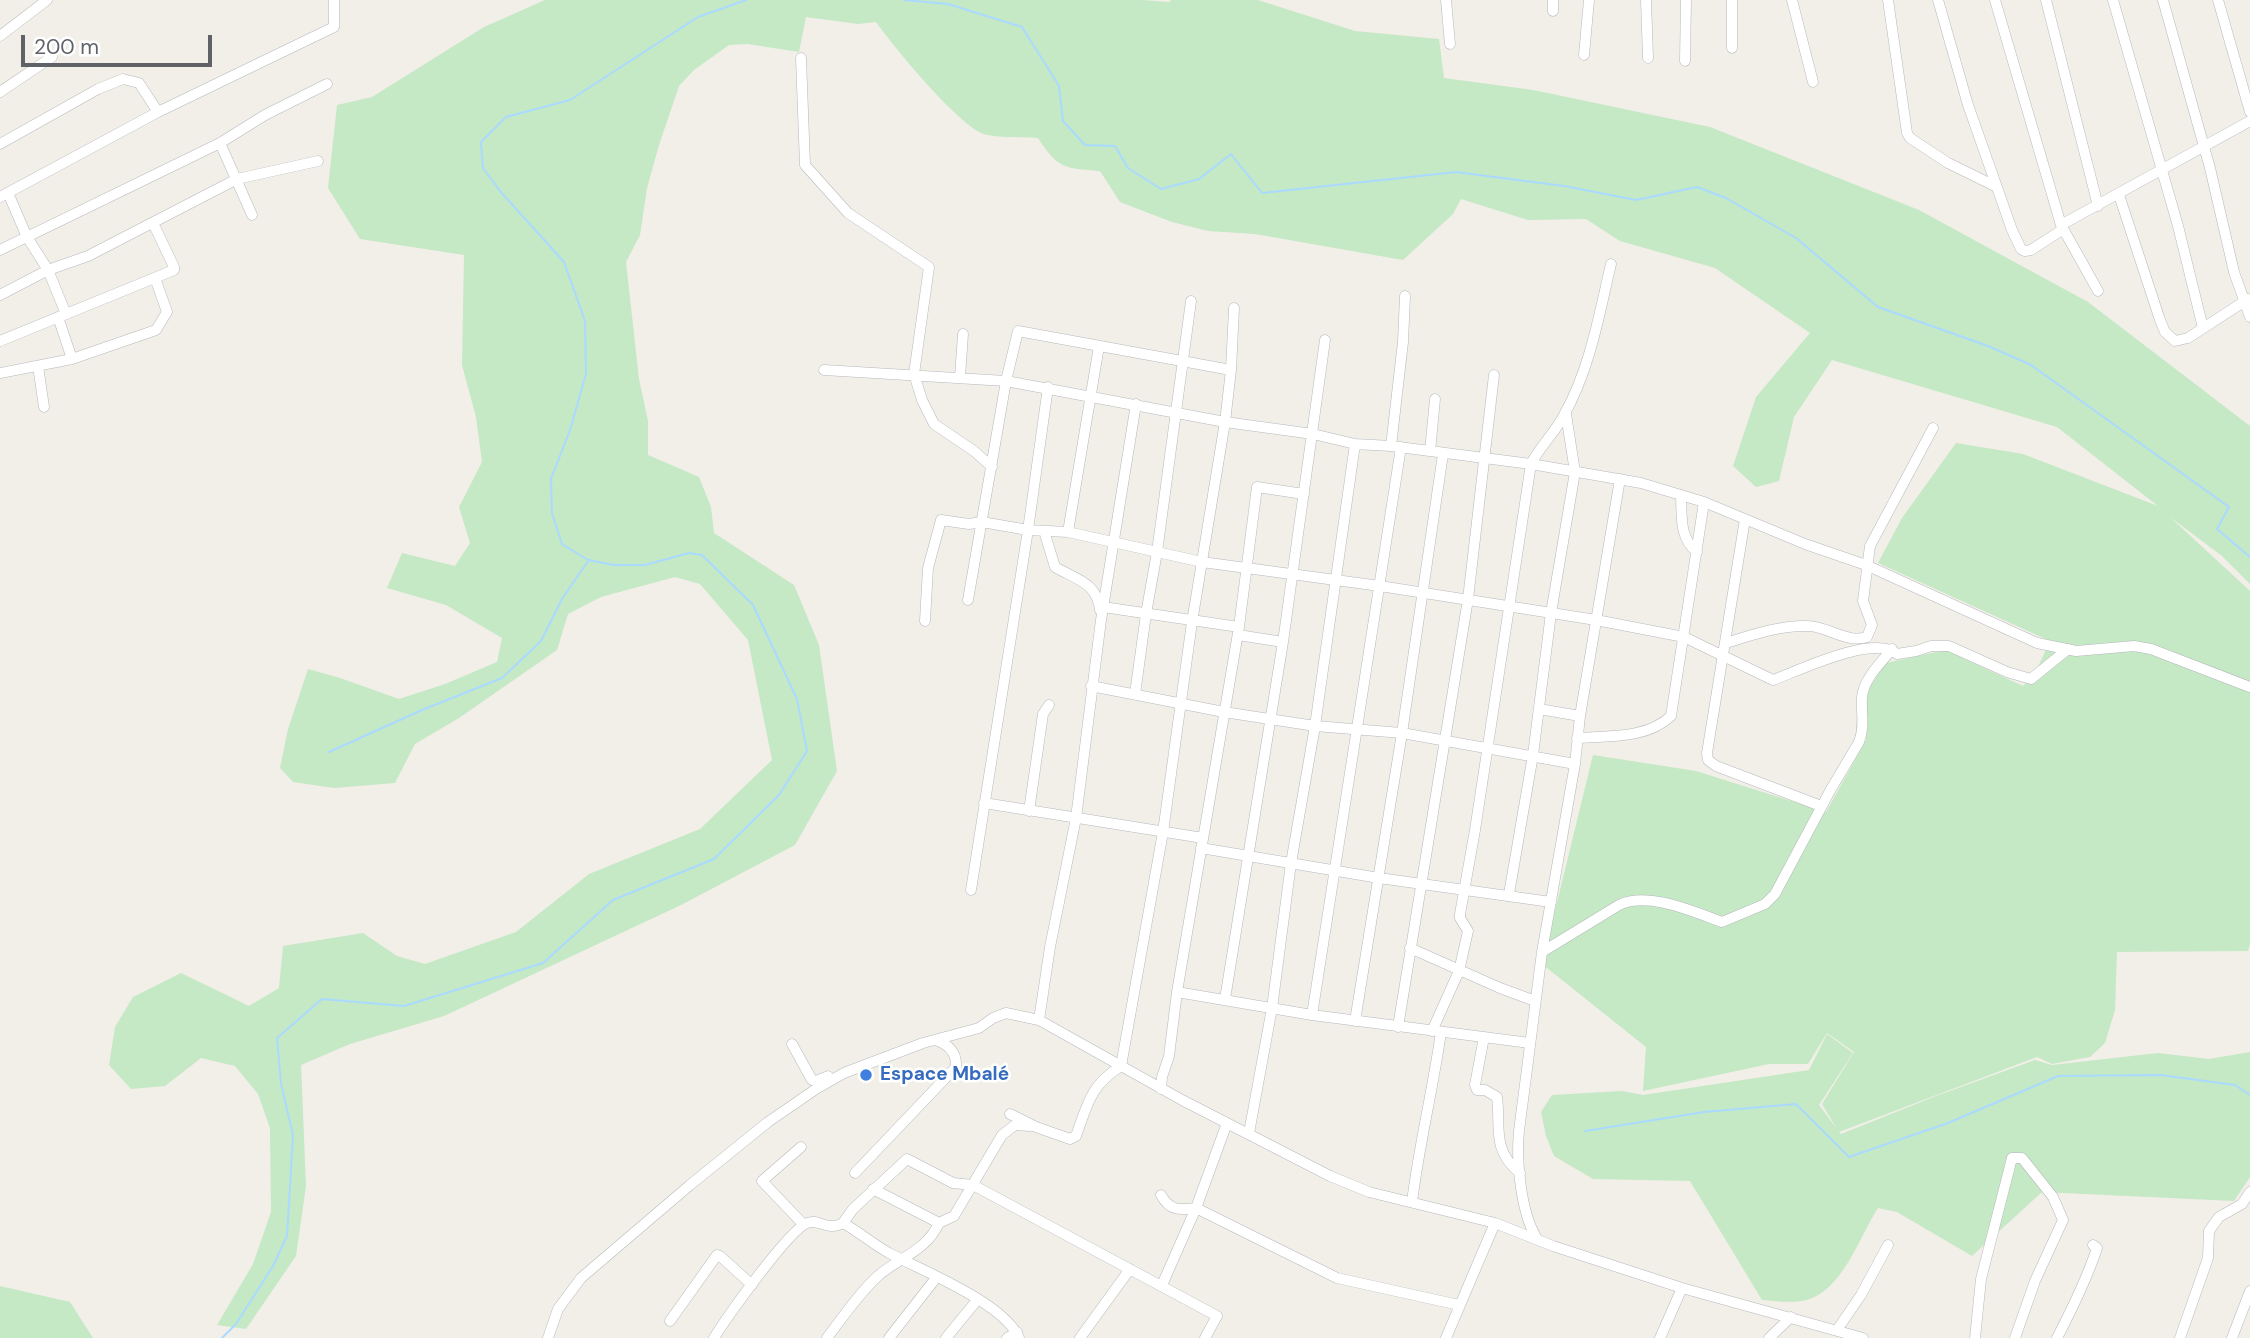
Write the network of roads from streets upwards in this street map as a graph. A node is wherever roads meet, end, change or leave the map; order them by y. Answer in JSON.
{"nodes":[{"id":1,"x":47,"y":0,"type":"edge"},
{"id":2,"x":334,"y":0,"type":"edge"},
{"id":3,"x":1446,"y":0,"type":"edge"},
{"id":4,"x":1589,"y":0,"type":"edge"},
{"id":5,"x":1646,"y":0,"type":"edge"},
{"id":6,"x":1686,"y":0,"type":"edge"},
{"id":7,"x":1732,"y":0,"type":"edge"},
{"id":8,"x":1791,"y":0,"type":"edge"},
{"id":9,"x":1888,"y":0,"type":"edge"},
{"id":10,"x":1938,"y":0,"type":"edge"},
{"id":11,"x":1995,"y":0,"type":"edge"},
{"id":12,"x":2046,"y":0,"type":"edge"},
{"id":13,"x":2113,"y":0,"type":"edge"},
{"id":14,"x":2162,"y":0,"type":"edge"},
{"id":15,"x":2218,"y":0,"type":"edge"},
{"id":16,"x":0,"y":36,"type":"edge"},
{"id":17,"x":1450,"y":44,"type":"dead end"},
{"id":18,"x":1732,"y":48,"type":"dead end"},
{"id":19,"x":1584,"y":55,"type":"dead end"},
{"id":20,"x":52,"y":57,"type":"dead end"},
{"id":21,"x":801,"y":58,"type":"dead end"},
{"id":22,"x":1648,"y":58,"type":"dead end"},
{"id":23,"x":1685,"y":61,"type":"dead end"},
{"id":24,"x":1813,"y":82,"type":"dead end"},
{"id":25,"x":327,"y":84,"type":"dead end"},
{"id":26,"x":0,"y":92,"type":"edge"},
{"id":27,"x":2250,"y":112,"type":"edge"},
{"id":28,"x":158,"y":113,"type":"junction"},
{"id":29,"x":2250,"y":121,"type":"edge"},
{"id":30,"x":0,"y":144,"type":"edge"},
{"id":31,"x":220,"y":144,"type":"junction"},
{"id":32,"x":2203,"y":145,"type":"junction"},
{"id":33,"x":318,"y":160,"type":"dead end"},
{"id":34,"x":2161,"y":171,"type":"junction"},
{"id":35,"x":237,"y":180,"type":"junction"},
{"id":36,"x":1997,"y":187,"type":"junction"},
{"id":37,"x":4,"y":195,"type":"edge"},
{"id":38,"x":2119,"y":195,"type":"junction"},
{"id":39,"x":2098,"y":206,"type":"junction"},
{"id":40,"x":252,"y":215,"type":"dead end"},
{"id":41,"x":153,"y":223,"type":"junction"},
{"id":42,"x":2062,"y":227,"type":"junction"},
{"id":43,"x":27,"y":237,"type":"junction"},
{"id":44,"x":0,"y":250,"type":"edge"},
{"id":45,"x":1611,"y":264,"type":"dead end"},
{"id":46,"x":48,"y":270,"type":"junction"},
{"id":47,"x":155,"y":278,"type":"junction"},
{"id":48,"x":2098,"y":290,"type":"dead end"},
{"id":49,"x":0,"y":295,"type":"edge"},
{"id":50,"x":1405,"y":296,"type":"dead end"},
{"id":51,"x":2247,"y":299,"type":"edge"},
{"id":52,"x":1191,"y":301,"type":"dead end"},
{"id":53,"x":1234,"y":308,"type":"dead end"},
{"id":54,"x":62,"y":316,"type":"junction"},
{"id":55,"x":2250,"y":317,"type":"edge"},
{"id":56,"x":2203,"y":328,"type":"junction"},
{"id":57,"x":964,"y":334,"type":"dead end"},
{"id":58,"x":1325,"y":340,"type":"dead end"},
{"id":59,"x":0,"y":341,"type":"edge"},
{"id":60,"x":1099,"y":346,"type":"junction"},
{"id":61,"x":72,"y":359,"type":"junction"},
{"id":62,"x":1183,"y":360,"type":"junction"},
{"id":63,"x":38,"y":366,"type":"junction"},
{"id":64,"x":824,"y":370,"type":"dead end"},
{"id":65,"x":1231,"y":370,"type":"junction"},
{"id":66,"x":0,"y":373,"type":"edge"},
{"id":67,"x":914,"y":374,"type":"junction"},
{"id":68,"x":1494,"y":375,"type":"dead end"},
{"id":69,"x":960,"y":377,"type":"junction"},
{"id":70,"x":1006,"y":381,"type":"junction"},
{"id":71,"x":1048,"y":387,"type":"junction"},
{"id":72,"x":1090,"y":396,"type":"junction"},
{"id":73,"x":1435,"y":399,"type":"dead end"},
{"id":74,"x":1136,"y":404,"type":"junction"},
{"id":75,"x":44,"y":407,"type":"dead end"},
{"id":76,"x":1176,"y":411,"type":"junction"},
{"id":77,"x":1566,"y":413,"type":"junction"},
{"id":78,"x":1225,"y":422,"type":"junction"},
{"id":79,"x":1933,"y":428,"type":"dead end"},
{"id":80,"x":1312,"y":434,"type":"junction"},
{"id":81,"x":1355,"y":444,"type":"junction"},
{"id":82,"x":1396,"y":447,"type":"junction"},
{"id":83,"x":1430,"y":451,"type":"junction"},
{"id":84,"x":1443,"y":453,"type":"junction"},
{"id":85,"x":1485,"y":459,"type":"junction"},
{"id":86,"x":1531,"y":464,"type":"junction"},
{"id":87,"x":992,"y":467,"type":"junction"},
{"id":88,"x":1575,"y":472,"type":"junction"},
{"id":89,"x":1620,"y":479,"type":"junction"},
{"id":90,"x":1304,"y":494,"type":"junction"},
{"id":91,"x":1681,"y":495,"type":"junction"},
{"id":92,"x":1704,"y":502,"type":"junction"},
{"id":93,"x":1745,"y":519,"type":"junction"},
{"id":94,"x":982,"y":522,"type":"junction"},
{"id":95,"x":1028,"y":530,"type":"junction"},
{"id":96,"x":1044,"y":531,"type":"junction"},
{"id":97,"x":1068,"y":532,"type":"junction"},
{"id":98,"x":1113,"y":542,"type":"junction"},
{"id":99,"x":1157,"y":552,"type":"junction"},
{"id":100,"x":1697,"y":552,"type":"junction"},
{"id":101,"x":1202,"y":562,"type":"junction"},
{"id":102,"x":1866,"y":565,"type":"junction"},
{"id":103,"x":1248,"y":569,"type":"junction"},
{"id":104,"x":1292,"y":575,"type":"junction"},
{"id":105,"x":1337,"y":582,"type":"junction"},
{"id":106,"x":1380,"y":586,"type":"junction"},
{"id":107,"x":1421,"y":594,"type":"junction"},
{"id":108,"x":1468,"y":599,"type":"junction"},
{"id":109,"x":968,"y":600,"type":"dead end"},
{"id":110,"x":1103,"y":607,"type":"junction"},
{"id":111,"x":1509,"y":607,"type":"junction"},
{"id":112,"x":1552,"y":612,"type":"junction"},
{"id":113,"x":1146,"y":614,"type":"junction"},
{"id":114,"x":1101,"y":620,"type":"junction"},
{"id":115,"x":1596,"y":620,"type":"junction"},
{"id":116,"x":925,"y":621,"type":"dead end"},
{"id":117,"x":1192,"y":622,"type":"junction"},
{"id":118,"x":1239,"y":631,"type":"junction"},
{"id":119,"x":1684,"y":637,"type":"junction"},
{"id":120,"x":1283,"y":642,"type":"junction"},
{"id":121,"x":1726,"y":643,"type":"junction"},
{"id":122,"x":1892,"y":649,"type":"junction"},
{"id":123,"x":2068,"y":649,"type":"junction"},
{"id":124,"x":1724,"y":657,"type":"junction"},
{"id":125,"x":1091,"y":686,"type":"junction"},
{"id":126,"x":2250,"y":687,"type":"edge"},
{"id":127,"x":1135,"y":694,"type":"junction"},
{"id":128,"x":1180,"y":703,"type":"junction"},
{"id":129,"x":1049,"y":705,"type":"dead end"},
{"id":130,"x":1539,"y":709,"type":"junction"},
{"id":131,"x":1224,"y":712,"type":"junction"},
{"id":132,"x":1580,"y":716,"type":"junction"},
{"id":133,"x":1271,"y":719,"type":"junction"},
{"id":134,"x":1315,"y":726,"type":"junction"},
{"id":135,"x":1356,"y":729,"type":"junction"},
{"id":136,"x":1402,"y":733,"type":"junction"},
{"id":137,"x":1577,"y":738,"type":"junction"},
{"id":138,"x":1445,"y":741,"type":"junction"},
{"id":139,"x":1488,"y":749,"type":"junction"},
{"id":140,"x":1534,"y":755,"type":"junction"},
{"id":141,"x":1575,"y":764,"type":"junction"},
{"id":142,"x":984,"y":803,"type":"junction"},
{"id":143,"x":1821,"y":806,"type":"junction"},
{"id":144,"x":1029,"y":811,"type":"junction"},
{"id":145,"x":1076,"y":818,"type":"junction"},
{"id":146,"x":1163,"y":832,"type":"junction"},
{"id":147,"x":1202,"y":843,"type":"junction"},
{"id":148,"x":1248,"y":856,"type":"junction"},
{"id":149,"x":1291,"y":863,"type":"junction"},
{"id":150,"x":1336,"y":871,"type":"junction"},
{"id":151,"x":1379,"y":878,"type":"junction"},
{"id":152,"x":1421,"y":883,"type":"junction"},
{"id":153,"x":1465,"y":889,"type":"junction"},
{"id":154,"x":971,"y":891,"type":"dead end"},
{"id":155,"x":1508,"y":894,"type":"junction"},
{"id":156,"x":1551,"y":902,"type":"junction"},
{"id":157,"x":1410,"y":948,"type":"junction"},
{"id":158,"x":1542,"y":951,"type":"junction"},
{"id":159,"x":1459,"y":971,"type":"junction"},
{"id":160,"x":1177,"y":992,"type":"junction"},
{"id":161,"x":1225,"y":999,"type":"junction"},
{"id":162,"x":1535,"y":1001,"type":"junction"},
{"id":163,"x":1272,"y":1008,"type":"junction"},
{"id":164,"x":1312,"y":1015,"type":"junction"},
{"id":165,"x":1039,"y":1020,"type":"junction"},
{"id":166,"x":1354,"y":1021,"type":"junction"},
{"id":167,"x":1398,"y":1027,"type":"junction"},
{"id":168,"x":1436,"y":1032,"type":"junction"},
{"id":169,"x":1484,"y":1037,"type":"junction"},
{"id":170,"x":934,"y":1039,"type":"junction"},
{"id":171,"x":1530,"y":1043,"type":"junction"},
{"id":172,"x":792,"y":1044,"type":"dead end"},
{"id":173,"x":1121,"y":1066,"type":"junction"},
{"id":174,"x":844,"y":1073,"type":"junction"},
{"id":175,"x":1161,"y":1089,"type":"junction"},
{"id":176,"x":1010,"y":1114,"type":"dead end"},
{"id":177,"x":1227,"y":1123,"type":"junction"},
{"id":178,"x":1036,"y":1127,"type":"junction"},
{"id":179,"x":1249,"y":1133,"type":"junction"},
{"id":180,"x":801,"y":1147,"type":"dead end"},
{"id":181,"x":855,"y":1173,"type":"dead end"},
{"id":182,"x":1520,"y":1173,"type":"junction"},
{"id":183,"x":973,"y":1185,"type":"junction"},
{"id":184,"x":873,"y":1189,"type":"junction"},
{"id":185,"x":2250,"y":1192,"type":"edge"},
{"id":186,"x":1161,"y":1195,"type":"dead end"},
{"id":187,"x":1412,"y":1202,"type":"junction"},
{"id":188,"x":1196,"y":1208,"type":"junction"},
{"id":189,"x":843,"y":1223,"type":"junction"},
{"id":190,"x":939,"y":1223,"type":"junction"},
{"id":191,"x":1495,"y":1223,"type":"junction"},
{"id":192,"x":803,"y":1224,"type":"junction"},
{"id":193,"x":1536,"y":1238,"type":"junction"},
{"id":194,"x":1888,"y":1245,"type":"dead end"},
{"id":195,"x":2093,"y":1245,"type":"dead end"},
{"id":196,"x":902,"y":1259,"type":"junction"},
{"id":197,"x":1130,"y":1269,"type":"junction"},
{"id":198,"x":936,"y":1278,"type":"junction"},
{"id":199,"x":752,"y":1285,"type":"junction"},
{"id":200,"x":1162,"y":1285,"type":"junction"},
{"id":201,"x":1682,"y":1288,"type":"junction"},
{"id":202,"x":2250,"y":1291,"type":"edge"},
{"id":203,"x":978,"y":1299,"type":"junction"},
{"id":204,"x":1459,"y":1305,"type":"junction"},
{"id":205,"x":1791,"y":1317,"type":"junction"},
{"id":206,"x":670,"y":1321,"type":"dead end"},
{"id":207,"x":1837,"y":1330,"type":"junction"},
{"id":208,"x":1018,"y":1335,"type":"edge"},
{"id":209,"x":1663,"y":1337,"type":"edge"},
{"id":210,"x":548,"y":1338,"type":"edge"},
{"id":211,"x":713,"y":1338,"type":"edge"},
{"id":212,"x":827,"y":1338,"type":"edge"},
{"id":213,"x":889,"y":1338,"type":"edge"},
{"id":214,"x":946,"y":1338,"type":"edge"},
{"id":215,"x":1007,"y":1338,"type":"edge"},
{"id":216,"x":1080,"y":1338,"type":"edge"},
{"id":217,"x":1205,"y":1338,"type":"edge"},
{"id":218,"x":1446,"y":1338,"type":"edge"},
{"id":219,"x":1769,"y":1338,"type":"edge"},
{"id":220,"x":1863,"y":1338,"type":"edge"},
{"id":221,"x":1975,"y":1338,"type":"edge"},
{"id":222,"x":2015,"y":1338,"type":"edge"},
{"id":223,"x":2056,"y":1338,"type":"edge"},
{"id":224,"x":2180,"y":1338,"type":"edge"},
{"id":225,"x":2232,"y":1338,"type":"edge"}],
"edges":[{"from":1,"to":16,"type":"street"},
{"from":2,"to":28,"type":"street"},
{"from":3,"to":17,"type":"street"},
{"from":4,"to":19,"type":"street"},
{"from":5,"to":22,"type":"street"},
{"from":6,"to":23,"type":"street"},
{"from":7,"to":18,"type":"street"},
{"from":8,"to":24,"type":"street"},
{"from":9,"to":36,"type":"street"},
{"from":10,"to":36,"type":"street"},
{"from":11,"to":42,"type":"street"},
{"from":12,"to":39,"type":"street"},
{"from":13,"to":34,"type":"street"},
{"from":14,"to":32,"type":"street"},
{"from":15,"to":27,"type":"street"},
{"from":20,"to":26,"type":"street"},
{"from":21,"to":67,"type":"street"},
{"from":25,"to":31,"type":"street"},
{"from":28,"to":30,"type":"street"},
{"from":28,"to":37,"type":"street"},
{"from":29,"to":32,"type":"street"},
{"from":31,"to":35,"type":"street"},
{"from":31,"to":43,"type":"street"},
{"from":32,"to":34,"type":"street"},
{"from":32,"to":51,"type":"street"},
{"from":33,"to":35,"type":"street"},
{"from":34,"to":38,"type":"street"},
{"from":34,"to":56,"type":"street"},
{"from":35,"to":40,"type":"street"},
{"from":35,"to":41,"type":"street"},
{"from":36,"to":42,"type":"street"},
{"from":37,"to":43,"type":"street"},
{"from":38,"to":39,"type":"street"},
{"from":38,"to":56,"type":"street"},
{"from":39,"to":42,"type":"street"},
{"from":41,"to":46,"type":"street"},
{"from":41,"to":47,"type":"street"},
{"from":42,"to":48,"type":"street"},
{"from":43,"to":44,"type":"street"},
{"from":43,"to":46,"type":"street"},
{"from":45,"to":77,"type":"street"},
{"from":46,"to":49,"type":"street"},
{"from":46,"to":54,"type":"street"},
{"from":47,"to":54,"type":"street"},
{"from":47,"to":61,"type":"street"},
{"from":50,"to":82,"type":"street"},
{"from":51,"to":55,"type":"street"},
{"from":51,"to":56,"type":"street"},
{"from":52,"to":62,"type":"street"},
{"from":53,"to":65,"type":"street"},
{"from":54,"to":59,"type":"street"},
{"from":54,"to":61,"type":"street"},
{"from":57,"to":69,"type":"street"},
{"from":58,"to":80,"type":"street"},
{"from":60,"to":62,"type":"street"},
{"from":60,"to":70,"type":"street"},
{"from":60,"to":72,"type":"street"},
{"from":61,"to":63,"type":"street"},
{"from":62,"to":65,"type":"street"},
{"from":62,"to":76,"type":"street"},
{"from":63,"to":66,"type":"street"},
{"from":63,"to":75,"type":"street"},
{"from":64,"to":67,"type":"street"},
{"from":65,"to":78,"type":"street"},
{"from":67,"to":69,"type":"street"},
{"from":67,"to":87,"type":"street"},
{"from":68,"to":85,"type":"street"},
{"from":69,"to":70,"type":"street"},
{"from":70,"to":71,"type":"street"},
{"from":70,"to":87,"type":"street"},
{"from":71,"to":72,"type":"street"},
{"from":71,"to":95,"type":"street"},
{"from":72,"to":74,"type":"street"},
{"from":72,"to":97,"type":"street"},
{"from":73,"to":83,"type":"street"},
{"from":74,"to":76,"type":"street"},
{"from":74,"to":98,"type":"street"},
{"from":76,"to":78,"type":"street"},
{"from":76,"to":99,"type":"street"},
{"from":77,"to":86,"type":"street"},
{"from":77,"to":88,"type":"street"},
{"from":78,"to":80,"type":"street"},
{"from":78,"to":101,"type":"street"},
{"from":79,"to":102,"type":"street"},
{"from":80,"to":81,"type":"street"},
{"from":80,"to":90,"type":"street"},
{"from":81,"to":82,"type":"street"},
{"from":81,"to":105,"type":"street"},
{"from":82,"to":83,"type":"street"},
{"from":82,"to":106,"type":"street"},
{"from":83,"to":84,"type":"street"},
{"from":84,"to":85,"type":"street"},
{"from":84,"to":107,"type":"street"},
{"from":85,"to":86,"type":"street"},
{"from":85,"to":108,"type":"street"},
{"from":86,"to":88,"type":"street"},
{"from":86,"to":111,"type":"street"},
{"from":87,"to":94,"type":"street"},
{"from":88,"to":89,"type":"street"},
{"from":88,"to":112,"type":"street"},
{"from":89,"to":91,"type":"street"},
{"from":89,"to":115,"type":"street"},
{"from":90,"to":103,"type":"street"},
{"from":90,"to":104,"type":"street"},
{"from":91,"to":92,"type":"street"},
{"from":91,"to":100,"type":"street"},
{"from":92,"to":93,"type":"street"},
{"from":92,"to":100,"type":"street"},
{"from":93,"to":102,"type":"street"},
{"from":93,"to":121,"type":"street"},
{"from":94,"to":95,"type":"street"},
{"from":94,"to":109,"type":"street"},
{"from":94,"to":116,"type":"street"},
{"from":95,"to":96,"type":"street"},
{"from":95,"to":142,"type":"street"},
{"from":96,"to":97,"type":"street"},
{"from":96,"to":114,"type":"street"},
{"from":97,"to":98,"type":"street"},
{"from":98,"to":99,"type":"street"},
{"from":98,"to":110,"type":"street"},
{"from":99,"to":101,"type":"street"},
{"from":99,"to":113,"type":"street"},
{"from":100,"to":119,"type":"street"},
{"from":101,"to":103,"type":"street"},
{"from":101,"to":117,"type":"street"},
{"from":102,"to":121,"type":"street"},
{"from":102,"to":123,"type":"street"},
{"from":103,"to":104,"type":"street"},
{"from":103,"to":118,"type":"street"},
{"from":104,"to":105,"type":"street"},
{"from":104,"to":120,"type":"street"},
{"from":105,"to":106,"type":"street"},
{"from":105,"to":134,"type":"street"},
{"from":106,"to":107,"type":"street"},
{"from":106,"to":135,"type":"street"},
{"from":107,"to":108,"type":"street"},
{"from":107,"to":136,"type":"street"},
{"from":108,"to":111,"type":"street"},
{"from":108,"to":138,"type":"street"},
{"from":110,"to":113,"type":"street"},
{"from":110,"to":114,"type":"street"},
{"from":111,"to":112,"type":"street"},
{"from":111,"to":139,"type":"street"},
{"from":112,"to":115,"type":"street"},
{"from":112,"to":130,"type":"street"},
{"from":113,"to":117,"type":"street"},
{"from":113,"to":127,"type":"street"},
{"from":114,"to":125,"type":"street"},
{"from":115,"to":119,"type":"street"},
{"from":115,"to":132,"type":"street"},
{"from":117,"to":118,"type":"street"},
{"from":117,"to":128,"type":"street"},
{"from":118,"to":120,"type":"street"},
{"from":118,"to":131,"type":"street"},
{"from":119,"to":124,"type":"street"},
{"from":119,"to":137,"type":"street"},
{"from":120,"to":133,"type":"street"},
{"from":121,"to":124,"type":"street"},
{"from":122,"to":123,"type":"street"},
{"from":122,"to":124,"type":"street"},
{"from":122,"to":143,"type":"street"},
{"from":123,"to":126,"type":"street"},
{"from":124,"to":143,"type":"street"},
{"from":125,"to":127,"type":"street"},
{"from":125,"to":145,"type":"street"},
{"from":127,"to":128,"type":"street"},
{"from":128,"to":131,"type":"street"},
{"from":128,"to":146,"type":"street"},
{"from":129,"to":144,"type":"street"},
{"from":130,"to":132,"type":"street"},
{"from":130,"to":140,"type":"street"},
{"from":131,"to":133,"type":"street"},
{"from":131,"to":147,"type":"street"},
{"from":132,"to":137,"type":"street"},
{"from":133,"to":134,"type":"street"},
{"from":133,"to":148,"type":"street"},
{"from":134,"to":135,"type":"street"},
{"from":134,"to":149,"type":"street"},
{"from":135,"to":136,"type":"street"},
{"from":135,"to":150,"type":"street"},
{"from":136,"to":138,"type":"street"},
{"from":136,"to":151,"type":"street"},
{"from":137,"to":141,"type":"street"},
{"from":138,"to":139,"type":"street"},
{"from":138,"to":152,"type":"street"},
{"from":139,"to":140,"type":"street"},
{"from":139,"to":153,"type":"street"},
{"from":140,"to":141,"type":"street"},
{"from":140,"to":155,"type":"street"},
{"from":141,"to":156,"type":"street"},
{"from":142,"to":144,"type":"street"},
{"from":142,"to":154,"type":"street"},
{"from":143,"to":158,"type":"street"},
{"from":144,"to":145,"type":"street"},
{"from":145,"to":146,"type":"street"},
{"from":145,"to":165,"type":"street"},
{"from":146,"to":147,"type":"street"},
{"from":146,"to":173,"type":"street"},
{"from":147,"to":148,"type":"street"},
{"from":147,"to":160,"type":"street"},
{"from":148,"to":149,"type":"street"},
{"from":148,"to":161,"type":"street"},
{"from":149,"to":150,"type":"street"},
{"from":149,"to":163,"type":"street"},
{"from":150,"to":151,"type":"street"},
{"from":150,"to":164,"type":"street"},
{"from":151,"to":152,"type":"street"},
{"from":151,"to":166,"type":"street"},
{"from":152,"to":153,"type":"street"},
{"from":152,"to":157,"type":"street"},
{"from":153,"to":155,"type":"street"},
{"from":153,"to":159,"type":"street"},
{"from":155,"to":156,"type":"street"},
{"from":156,"to":158,"type":"street"},
{"from":157,"to":159,"type":"street"},
{"from":157,"to":167,"type":"street"},
{"from":158,"to":162,"type":"street"},
{"from":159,"to":162,"type":"street"},
{"from":159,"to":168,"type":"street"},
{"from":160,"to":161,"type":"street"},
{"from":160,"to":175,"type":"street"},
{"from":161,"to":163,"type":"street"},
{"from":162,"to":171,"type":"street"},
{"from":163,"to":164,"type":"street"},
{"from":163,"to":179,"type":"street"},
{"from":164,"to":166,"type":"street"},
{"from":165,"to":170,"type":"street"},
{"from":165,"to":173,"type":"street"},
{"from":166,"to":167,"type":"street"},
{"from":167,"to":168,"type":"street"},
{"from":168,"to":169,"type":"street"},
{"from":168,"to":187,"type":"street"},
{"from":169,"to":171,"type":"street"},
{"from":169,"to":182,"type":"street"},
{"from":170,"to":174,"type":"street"},
{"from":170,"to":181,"type":"street"},
{"from":171,"to":182,"type":"street"},
{"from":172,"to":174,"type":"street"},
{"from":173,"to":175,"type":"street"},
{"from":173,"to":178,"type":"street"},
{"from":174,"to":210,"type":"street"},
{"from":175,"to":177,"type":"street"},
{"from":176,"to":178,"type":"street"},
{"from":177,"to":179,"type":"street"},
{"from":177,"to":188,"type":"street"},
{"from":178,"to":183,"type":"street"},
{"from":179,"to":187,"type":"street"},
{"from":180,"to":192,"type":"street"},
{"from":182,"to":193,"type":"street"},
{"from":183,"to":184,"type":"street"},
{"from":183,"to":190,"type":"street"},
{"from":183,"to":197,"type":"street"},
{"from":184,"to":189,"type":"street"},
{"from":184,"to":190,"type":"street"},
{"from":185,"to":224,"type":"street"},
{"from":186,"to":188,"type":"street"},
{"from":187,"to":191,"type":"street"},
{"from":188,"to":200,"type":"street"},
{"from":188,"to":204,"type":"street"},
{"from":189,"to":192,"type":"street"},
{"from":189,"to":196,"type":"street"},
{"from":190,"to":196,"type":"street"},
{"from":191,"to":193,"type":"street"},
{"from":191,"to":204,"type":"street"},
{"from":192,"to":199,"type":"street"},
{"from":193,"to":201,"type":"street"},
{"from":194,"to":207,"type":"street"},
{"from":195,"to":223,"type":"street"},
{"from":196,"to":198,"type":"street"},
{"from":196,"to":212,"type":"street"},
{"from":197,"to":200,"type":"street"},
{"from":197,"to":216,"type":"street"},
{"from":198,"to":203,"type":"street"},
{"from":198,"to":213,"type":"street"},
{"from":199,"to":206,"type":"street"},
{"from":199,"to":211,"type":"street"},
{"from":200,"to":217,"type":"street"},
{"from":201,"to":205,"type":"street"},
{"from":201,"to":209,"type":"street"},
{"from":202,"to":225,"type":"street"},
{"from":203,"to":208,"type":"street"},
{"from":203,"to":214,"type":"street"},
{"from":204,"to":218,"type":"street"},
{"from":205,"to":207,"type":"street"},
{"from":205,"to":219,"type":"street"},
{"from":207,"to":220,"type":"street"},
{"from":208,"to":215,"type":"street"},
{"from":221,"to":222,"type":"street"}]}
